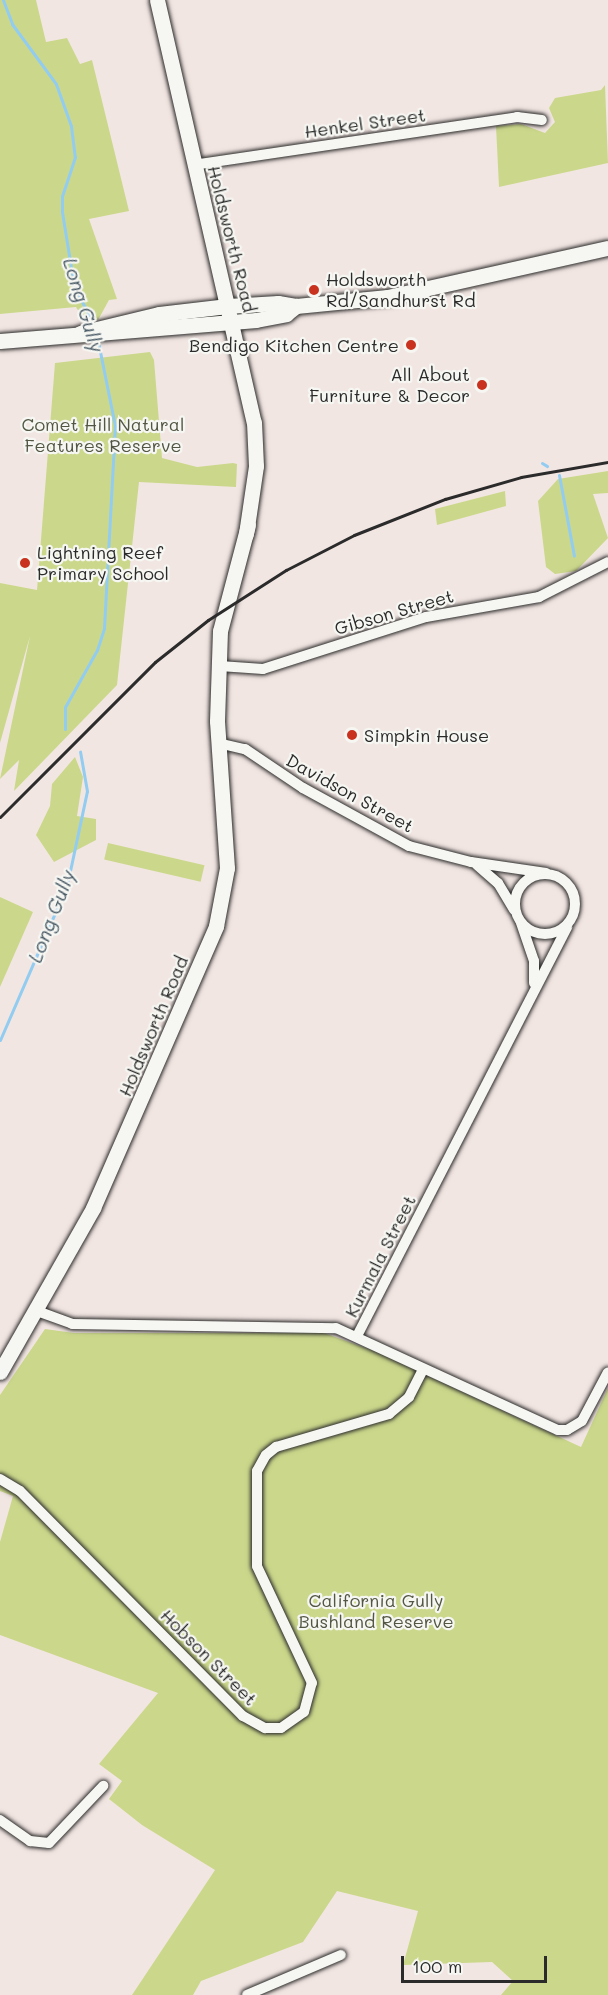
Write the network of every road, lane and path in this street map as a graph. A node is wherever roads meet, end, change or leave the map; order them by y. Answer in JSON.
{"nodes":[{"id":1,"x":157,"y":0,"type":"edge"},
{"id":2,"x":542,"y":120,"type":"dead end"},
{"id":3,"x":193,"y":165,"type":"junction"},
{"id":4,"x":608,"y":248,"type":"edge"},
{"id":5,"x":228,"y":306,"type":"junction"},
{"id":6,"x":296,"y":306,"type":"junction"},
{"id":7,"x":232,"y":322,"type":"junction"},
{"id":8,"x":93,"y":331,"type":"junction"},
{"id":9,"x":0,"y":341,"type":"edge"},
{"id":10,"x":608,"y":562,"type":"edge"},
{"id":11,"x":220,"y":666,"type":"junction"},
{"id":12,"x":218,"y":743,"type":"junction"},
{"id":13,"x":471,"y":862,"type":"junction"},
{"id":14,"x":546,"y":873,"type":"junction"},
{"id":15,"x":518,"y":918,"type":"junction"},
{"id":16,"x":567,"y":927,"type":"junction"},
{"id":17,"x":531,"y":998,"type":"junction"},
{"id":18,"x":37,"y":1311,"type":"junction"},
{"id":19,"x":357,"y":1336,"type":"junction"},
{"id":20,"x":423,"y":1368,"type":"junction"},
{"id":21,"x":0,"y":1372,"type":"edge"},
{"id":22,"x":608,"y":1372,"type":"edge"},
{"id":23,"x":0,"y":1479,"type":"edge"},
{"id":24,"x":103,"y":1785,"type":"dead end"},
{"id":25,"x":0,"y":1820,"type":"edge"},
{"id":26,"x":341,"y":1955,"type":"dead end"},
{"id":27,"x":247,"y":1995,"type":"edge"}],
"edges":[{"from":1,"to":3,"type":"main road","name":"Holdsworth Road"},
{"from":2,"to":3,"type":"street","name":"Henkel Street"},
{"from":3,"to":5,"type":"main road","name":"Holdsworth Road"},
{"from":4,"to":6,"type":"main road"},
{"from":5,"to":6,"type":"main road"},
{"from":5,"to":7,"type":"main road","name":"Holdsworth Road"},
{"from":5,"to":8,"type":"main road"},
{"from":6,"to":7,"type":"main road"},
{"from":7,"to":8,"type":"main road"},
{"from":7,"to":11,"type":"main road","name":"Holdsworth Road"},
{"from":8,"to":9,"type":"main road"},
{"from":10,"to":11,"type":"street","name":"Gibson Street"},
{"from":11,"to":12,"type":"main road","name":"Holdsworth Road"},
{"from":12,"to":13,"type":"street","name":"Davidson Street"},
{"from":12,"to":18,"type":"main road","name":"Holdsworth Road"},
{"from":13,"to":14,"type":"street","name":"Davidson Street"},
{"from":13,"to":15,"type":"street","name":"Davidson Street"},
{"from":14,"to":15,"type":"street"},
{"from":14,"to":16,"type":"street"},
{"from":15,"to":16,"type":"street"},
{"from":15,"to":17,"type":"street","name":"Kurmala Street"},
{"from":16,"to":17,"type":"street","name":"Kurmala Street"},
{"from":17,"to":19,"type":"street","name":"Kurmala Street"},
{"from":18,"to":19,"type":"street","name":"Kurmala Street"},
{"from":18,"to":21,"type":"main road","name":"Holdsworth Road"},
{"from":19,"to":20,"type":"street"},
{"from":20,"to":22,"type":"street"},
{"from":20,"to":23,"type":"street","name":"Hobson Street"},
{"from":24,"to":25,"type":"street"},
{"from":26,"to":27,"type":"street"}]}
